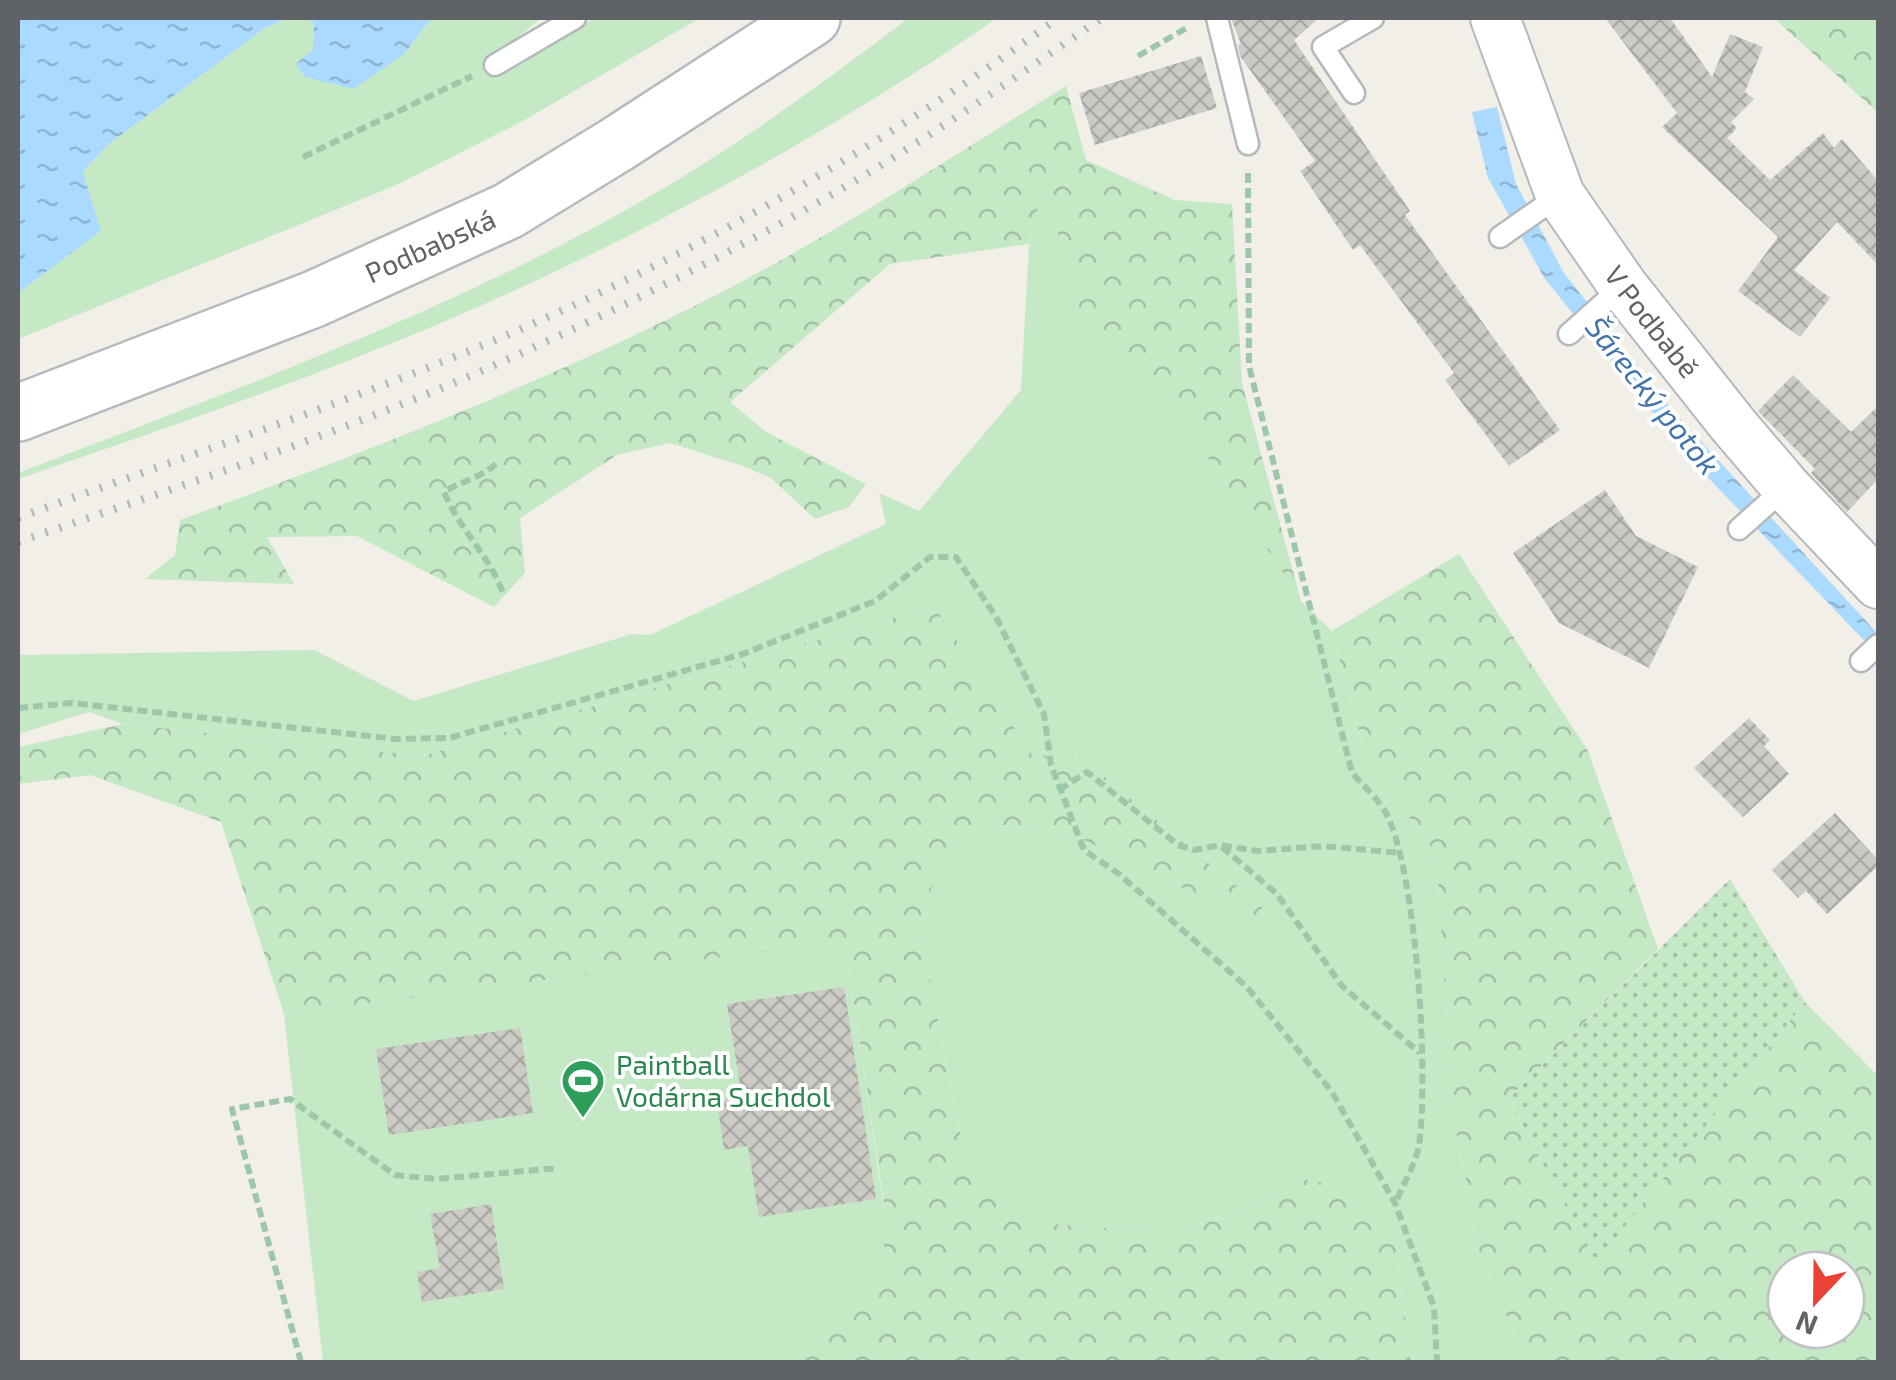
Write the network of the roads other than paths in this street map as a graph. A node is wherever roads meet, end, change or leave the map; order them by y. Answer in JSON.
{"nodes":[{"id":1,"x":575,"y":18,"type":"edge"},
{"id":2,"x":812,"y":18,"type":"edge"},
{"id":3,"x":1218,"y":18,"type":"edge"},
{"id":4,"x":1374,"y":18,"type":"edge"},
{"id":5,"x":1495,"y":18,"type":"edge"},
{"id":6,"x":495,"y":64,"type":"road end"},
{"id":7,"x":1354,"y":94,"type":"dead end"},
{"id":8,"x":1248,"y":144,"type":"road end"},
{"id":9,"x":1551,"y":202,"type":"junction"},
{"id":10,"x":1500,"y":237,"type":"dead end"},
{"id":11,"x":1615,"y":293,"type":"junction"},
{"id":12,"x":1569,"y":334,"type":"dead end"},
{"id":13,"x":18,"y":413,"type":"edge"},
{"id":14,"x":1779,"y":493,"type":"junction"},
{"id":15,"x":1739,"y":528,"type":"dead end"},
{"id":16,"x":1878,"y":584,"type":"edge"},
{"id":17,"x":1878,"y":645,"type":"edge"},
{"id":18,"x":1862,"y":661,"type":"dead end"}],
"edges":[{"from":1,"to":6,"type":"lane"},
{"from":2,"to":13,"type":"main road","name":"Podbabská"},
{"from":3,"to":8,"type":"lane"},
{"from":4,"to":7,"type":"lane"},
{"from":5,"to":9,"type":"street","name":"V Podbabě"},
{"from":9,"to":10,"type":"lane"},
{"from":9,"to":11,"type":"street","name":"V Podbabě"},
{"from":11,"to":12,"type":"lane"},
{"from":11,"to":14,"type":"street","name":"V Podbabě"},
{"from":14,"to":15,"type":"lane"},
{"from":14,"to":16,"type":"street","name":"V Podbabě"},
{"from":17,"to":18,"type":"lane"}]}
